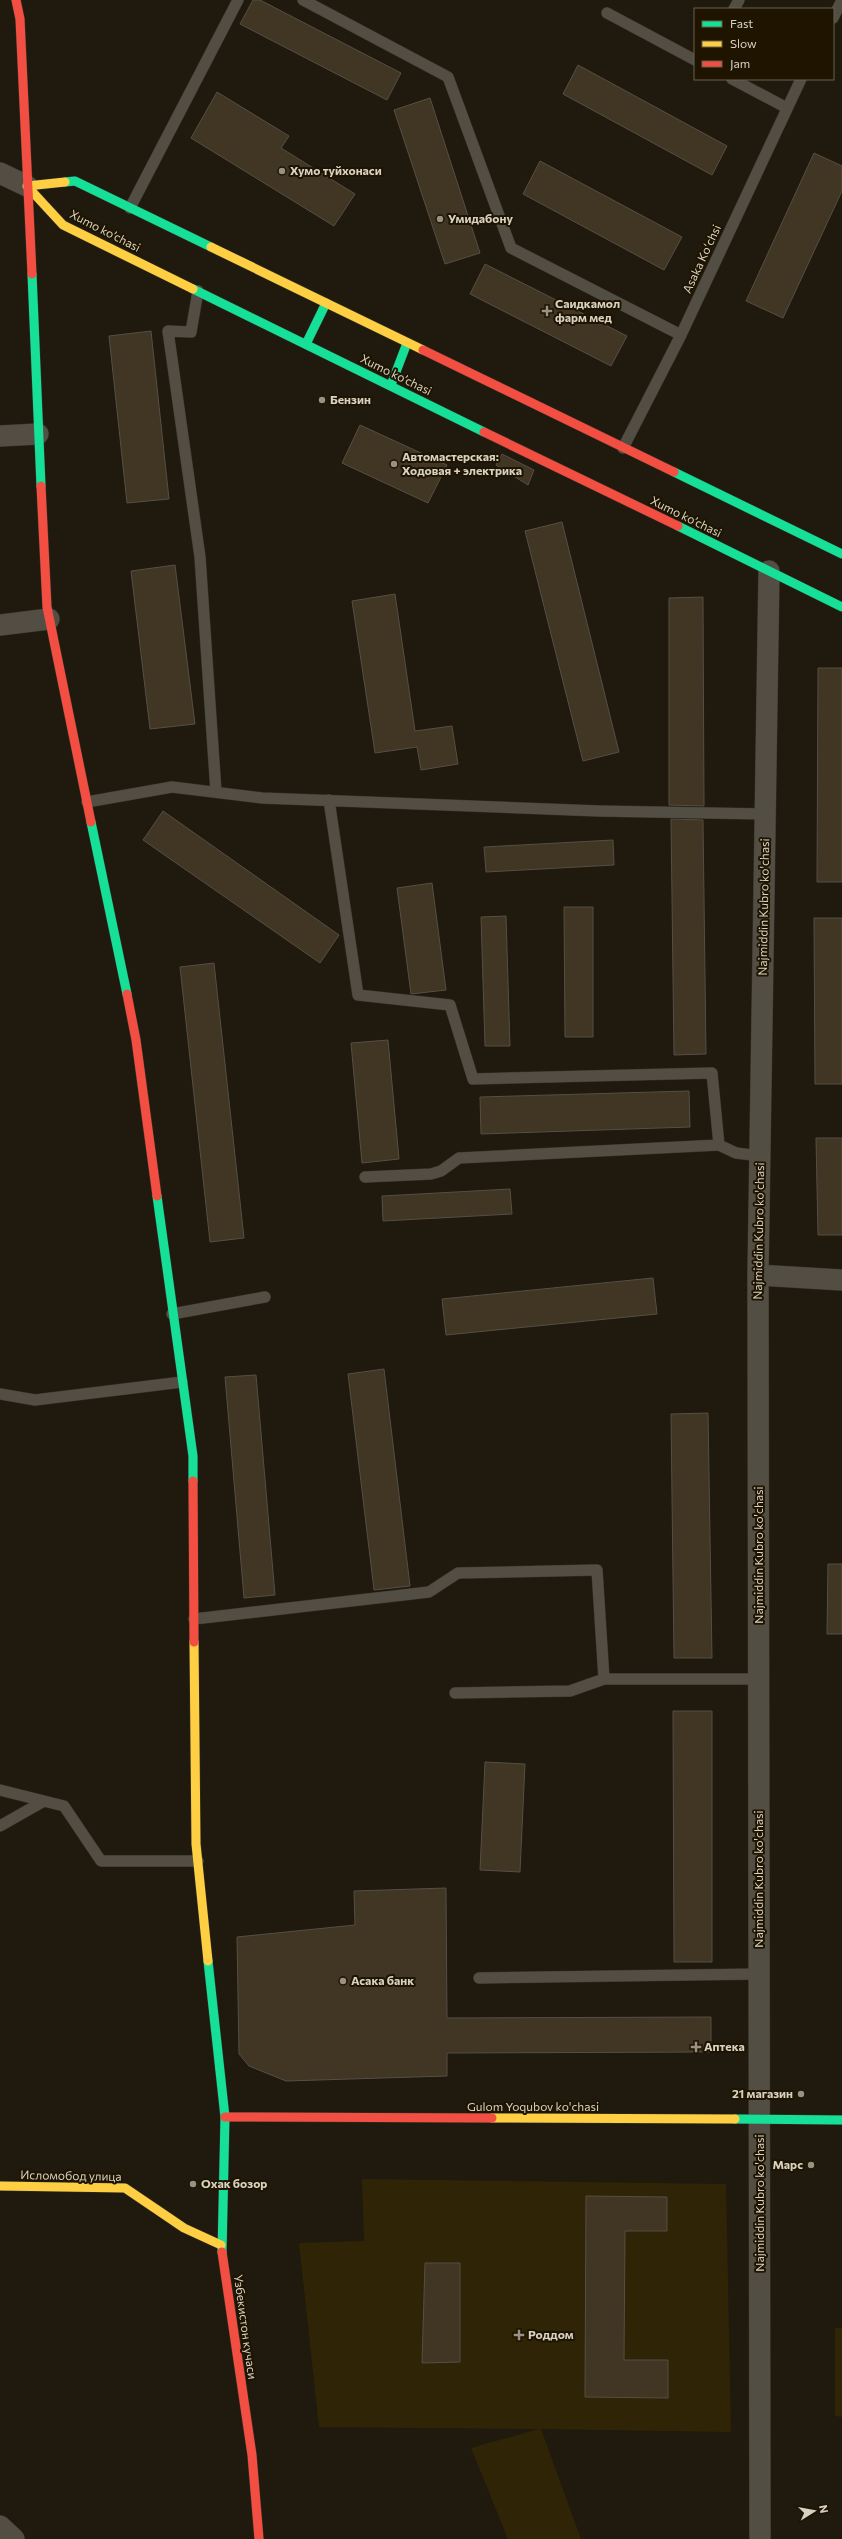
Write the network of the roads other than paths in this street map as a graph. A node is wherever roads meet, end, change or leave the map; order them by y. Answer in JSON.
{"nodes":[{"id":1,"x":16,"y":0,"type":"edge"},
{"id":2,"x":238,"y":0,"type":"edge"},
{"id":3,"x":303,"y":0,"type":"edge"},
{"id":4,"x":842,"y":0,"type":"edge"},
{"id":5,"x":607,"y":13,"type":"dead end"},
{"id":6,"x":834,"y":16,"type":"edge"},
{"id":7,"x":694,"y":59,"type":"edge"},
{"id":8,"x":734,"y":80,"type":"edge"},
{"id":9,"x":801,"y":80,"type":"edge"},
{"id":10,"x":787,"y":108,"type":"junction"},
{"id":11,"x":0,"y":173,"type":"edge"},
{"id":12,"x":27,"y":186,"type":"junction"},
{"id":13,"x":130,"y":208,"type":"junction"},
{"id":14,"x":198,"y":291,"type":"junction"},
{"id":15,"x":326,"y":303,"type":"junction"},
{"id":16,"x":681,"y":335,"type":"junction"},
{"id":17,"x":407,"y":343,"type":"junction"},
{"id":18,"x":306,"y":344,"type":"junction"},
{"id":19,"x":391,"y":385,"type":"junction"},
{"id":20,"x":38,"y":434,"type":"junction"},
{"id":21,"x":0,"y":436,"type":"edge"},
{"id":22,"x":623,"y":448,"type":"junction"},
{"id":23,"x":842,"y":554,"type":"edge"},
{"id":24,"x":769,"y":571,"type":"junction"},
{"id":25,"x":842,"y":607,"type":"edge"},
{"id":26,"x":49,"y":619,"type":"junction"},
{"id":27,"x":0,"y":625,"type":"edge"},
{"id":28,"x":216,"y":792,"type":"junction"},
{"id":29,"x":329,"y":800,"type":"junction"},
{"id":30,"x":87,"y":802,"type":"junction"},
{"id":31,"x":765,"y":814,"type":"junction"},
{"id":32,"x":719,"y":1145,"type":"junction"},
{"id":33,"x":760,"y":1156,"type":"junction"},
{"id":34,"x":365,"y":1177,"type":"dead end"},
{"id":35,"x":758,"y":1275,"type":"junction"},
{"id":36,"x":842,"y":1280,"type":"edge"},
{"id":37,"x":265,"y":1297,"type":"dead end"},
{"id":38,"x":172,"y":1314,"type":"junction"},
{"id":39,"x":182,"y":1382,"type":"junction"},
{"id":40,"x":0,"y":1394,"type":"edge"},
{"id":41,"x":194,"y":1619,"type":"junction"},
{"id":42,"x":604,"y":1679,"type":"junction"},
{"id":43,"x":759,"y":1679,"type":"junction"},
{"id":44,"x":455,"y":1694,"type":"dead end"},
{"id":45,"x":0,"y":1790,"type":"edge"},
{"id":46,"x":44,"y":1801,"type":"junction"},
{"id":47,"x":0,"y":1826,"type":"edge"},
{"id":48,"x":198,"y":1861,"type":"junction"},
{"id":49,"x":759,"y":1974,"type":"junction"},
{"id":50,"x":480,"y":1978,"type":"dead end"},
{"id":51,"x":225,"y":2117,"type":"junction"},
{"id":52,"x":760,"y":2120,"type":"junction"},
{"id":53,"x":842,"y":2120,"type":"edge"},
{"id":54,"x":0,"y":2186,"type":"edge"},
{"id":55,"x":221,"y":2245,"type":"junction"},
{"id":56,"x":0,"y":2526,"type":"edge"},
{"id":57,"x":14,"y":2539,"type":"edge"},
{"id":58,"x":260,"y":2539,"type":"edge"},
{"id":59,"x":760,"y":2539,"type":"edge"}],
"edges":[{"from":1,"to":12,"type":"street","name":"Узбекистон кучаси"},
{"from":2,"to":13,"type":"lane"},
{"from":3,"to":16,"type":"lane"},
{"from":4,"to":6,"type":"lane"},
{"from":5,"to":7,"type":"lane"},
{"from":8,"to":10,"type":"lane"},
{"from":9,"to":10,"type":"lane","name":"Asaka Koʻchsi"},
{"from":10,"to":16,"type":"lane","name":"Asaka Koʻchsi"},
{"from":11,"to":12,"type":"street"},
{"from":12,"to":13,"type":"street"},
{"from":12,"to":14,"type":"street","name":"Xumo ko’chasi"},
{"from":12,"to":20,"type":"street","name":"Узбекистон кучаси"},
{"from":13,"to":15,"type":"street"},
{"from":14,"to":18,"type":"street","name":"Xumo ko’chasi"},
{"from":14,"to":28,"type":"lane"},
{"from":15,"to":17,"type":"street"},
{"from":15,"to":18,"type":"street"},
{"from":16,"to":22,"type":"lane","name":"Asaka Koʻchsi"},
{"from":17,"to":19,"type":"street"},
{"from":17,"to":22,"type":"street"},
{"from":18,"to":19,"type":"street","name":"Xumo ko’chasi"},
{"from":19,"to":24,"type":"street","name":"Xumo ko’chasi"},
{"from":20,"to":21,"type":"street"},
{"from":20,"to":26,"type":"street","name":"Узбекистон кучаси"},
{"from":22,"to":23,"type":"street"},
{"from":24,"to":25,"type":"street","name":"Xumo ko’chasi"},
{"from":24,"to":31,"type":"street","name":"Najmiddin Kubro ko'chasi"},
{"from":26,"to":27,"type":"street"},
{"from":26,"to":30,"type":"street","name":"Узбекистон кучаси"},
{"from":28,"to":29,"type":"lane"},
{"from":28,"to":30,"type":"lane"},
{"from":29,"to":31,"type":"lane"},
{"from":29,"to":32,"type":"lane"},
{"from":30,"to":38,"type":"street","name":"Узбекистон кучаси"},
{"from":31,"to":33,"type":"street","name":"Najmiddin Kubro ko'chasi"},
{"from":32,"to":33,"type":"lane"},
{"from":32,"to":34,"type":"lane"},
{"from":33,"to":35,"type":"street","name":"Najmiddin Kubro ko'chasi"},
{"from":35,"to":36,"type":"street"},
{"from":35,"to":43,"type":"street","name":"Najmiddin Kubro ko'chasi"},
{"from":37,"to":38,"type":"lane"},
{"from":38,"to":39,"type":"street","name":"Узбекистон кучаси"},
{"from":39,"to":40,"type":"lane"},
{"from":39,"to":41,"type":"street","name":"Узбекистон кучаси"},
{"from":41,"to":42,"type":"lane"},
{"from":41,"to":48,"type":"street","name":"Узбекистон кучаси"},
{"from":42,"to":43,"type":"lane"},
{"from":42,"to":44,"type":"lane"},
{"from":43,"to":49,"type":"street","name":"Najmiddin Kubro ko'chasi"},
{"from":45,"to":46,"type":"lane"},
{"from":46,"to":47,"type":"lane"},
{"from":46,"to":48,"type":"lane"},
{"from":48,"to":51,"type":"street","name":"Узбекистон кучаси"},
{"from":49,"to":50,"type":"lane"},
{"from":49,"to":52,"type":"street","name":"Najmiddin Kubro ko'chasi"},
{"from":51,"to":52,"type":"street","name":"Gulom Yoqubov ko'chasi"},
{"from":51,"to":55,"type":"street","name":"Узбекистон кучаси"},
{"from":52,"to":53,"type":"street","name":"Gulom Yoqubov ko'chasi"},
{"from":52,"to":59,"type":"street","name":"Najmiddin Kubro ko'chasi"},
{"from":54,"to":55,"type":"street","name":"Исломобод улица"},
{"from":55,"to":58,"type":"street","name":"Узбекистон кучаси"},
{"from":56,"to":57,"type":"street"}]}
